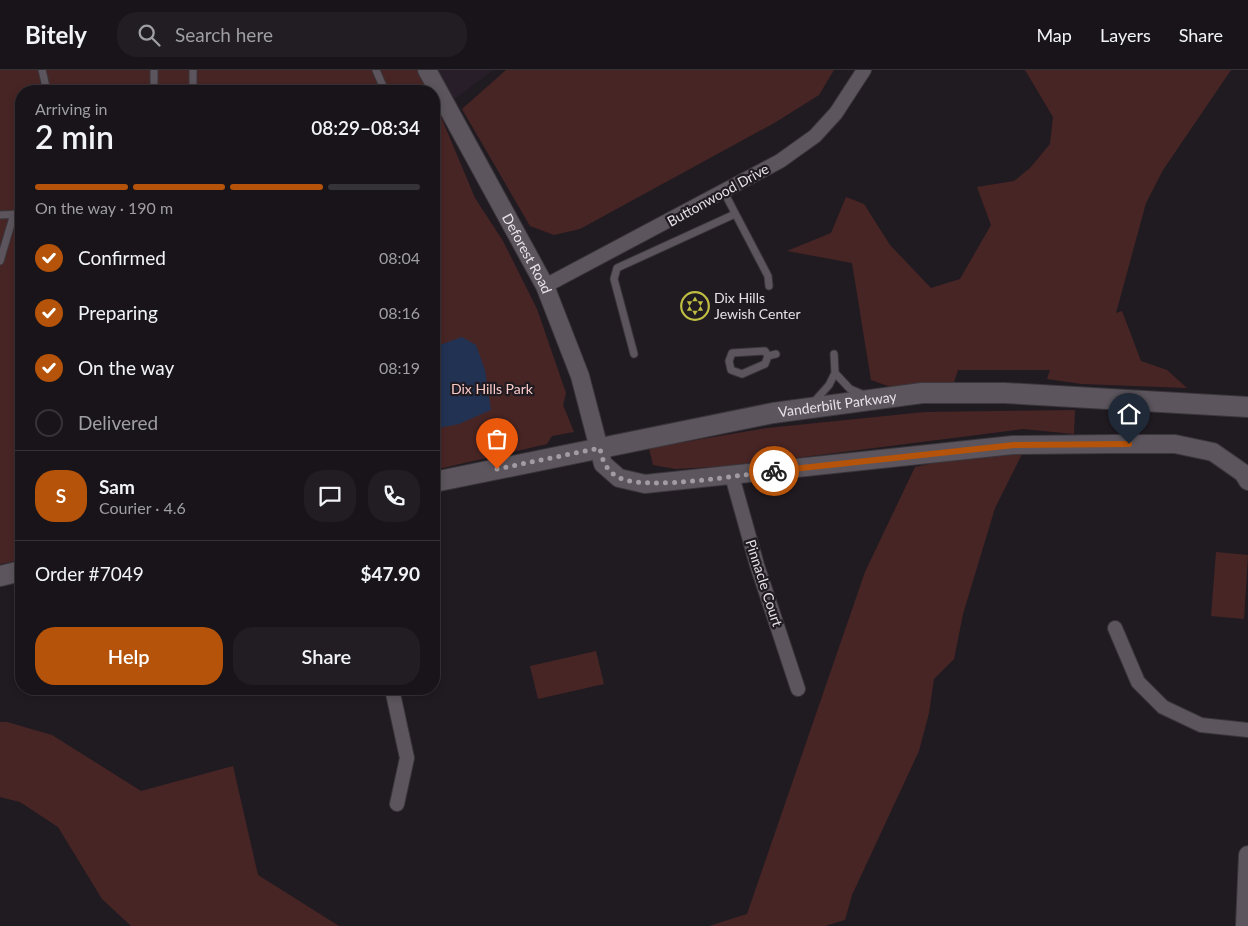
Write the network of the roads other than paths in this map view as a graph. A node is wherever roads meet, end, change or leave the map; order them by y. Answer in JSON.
{"nodes":[{"id":1,"x":42,"y":70,"type":"edge"},
{"id":2,"x":154,"y":70,"type":"edge"},
{"id":3,"x":193,"y":70,"type":"edge"},
{"id":4,"x":376,"y":70,"type":"edge"},
{"id":5,"x":427,"y":70,"type":"edge"},
{"id":6,"x":864,"y":70,"type":"edge"},
{"id":7,"x":46,"y":85,"type":"edge"},
{"id":8,"x":154,"y":85,"type":"edge"},
{"id":9,"x":193,"y":85,"type":"edge"},
{"id":10,"x":382,"y":85,"type":"edge"},
{"id":11,"x":435,"y":85,"type":"edge"},
{"id":12,"x":440,"y":94,"type":"edge"},
{"id":13,"x":724,"y":192,"type":"junction"},
{"id":14,"x":15,"y":214,"type":"edge"},
{"id":15,"x":736,"y":214,"type":"junction"},
{"id":16,"x":0,"y":215,"type":"edge"},
{"id":17,"x":15,"y":222,"type":"edge"},
{"id":18,"x":0,"y":261,"type":"edge"},
{"id":19,"x":545,"y":286,"type":"junction"},
{"id":20,"x":769,"y":286,"type":"dead end"},
{"id":21,"x":634,"y":354,"type":"dead end"},
{"id":22,"x":776,"y":354,"type":"dead end"},
{"id":23,"x":834,"y":354,"type":"dead end"},
{"id":24,"x":768,"y":356,"type":"junction"},
{"id":25,"x":835,"y":373,"type":"junction"},
{"id":26,"x":873,"y":399,"type":"junction"},
{"id":27,"x":1248,"y":407,"type":"edge"},
{"id":28,"x":809,"y":408,"type":"junction"},
{"id":29,"x":600,"y":448,"type":"junction"},
{"id":30,"x":732,"y":476,"type":"junction"},
{"id":31,"x":440,"y":481,"type":"edge"},
{"id":32,"x":1248,"y":481,"type":"edge"},
{"id":33,"x":15,"y":572,"type":"edge"},
{"id":34,"x":0,"y":576,"type":"edge"},
{"id":35,"x":1115,"y":628,"type":"dead end"},
{"id":36,"x":798,"y":689,"type":"dead end"},
{"id":37,"x":393,"y":695,"type":"edge"},
{"id":38,"x":1248,"y":730,"type":"edge"},
{"id":39,"x":397,"y":804,"type":"dead end"},
{"id":40,"x":1248,"y":855,"type":"edge"},
{"id":41,"x":1246,"y":915,"type":"edge"}],
"edges":[{"from":1,"to":7,"type":"lane"},
{"from":2,"to":8,"type":"lane"},
{"from":3,"to":9,"type":"lane"},
{"from":4,"to":10,"type":"lane"},
{"from":5,"to":11,"type":"street","name":"Deforest Road"},
{"from":6,"to":13,"type":"street","name":"Buttonwood Drive"},
{"from":12,"to":19,"type":"street","name":"Deforest Road"},
{"from":13,"to":15,"type":"lane"},
{"from":13,"to":19,"type":"street","name":"Buttonwood Drive"},
{"from":14,"to":16,"type":"lane"},
{"from":15,"to":20,"type":"lane"},
{"from":15,"to":21,"type":"lane"},
{"from":17,"to":18,"type":"lane"},
{"from":19,"to":29,"type":"street","name":"Deforest Road"},
{"from":22,"to":24,"type":"lane"},
{"from":23,"to":25,"type":"lane"},
{"from":24,"to":24,"type":"lane"},
{"from":25,"to":26,"type":"lane"},
{"from":25,"to":28,"type":"lane"},
{"from":26,"to":27,"type":"main road","name":"Vanderbilt Parkway"},
{"from":26,"to":28,"type":"main road","name":"Vanderbilt Parkway"},
{"from":28,"to":29,"type":"main road","name":"Vanderbilt Parkway"},
{"from":29,"to":30,"type":"street","name":"Deforest Road"},
{"from":29,"to":31,"type":"main road","name":"Vanderbilt Parkway"},
{"from":30,"to":32,"type":"street","name":"Deforest Road"},
{"from":30,"to":36,"type":"street","name":"Pinnacle Court"},
{"from":33,"to":34,"type":"main road"},
{"from":35,"to":38,"type":"street"},
{"from":37,"to":39,"type":"street"},
{"from":40,"to":41,"type":"street"}]}
